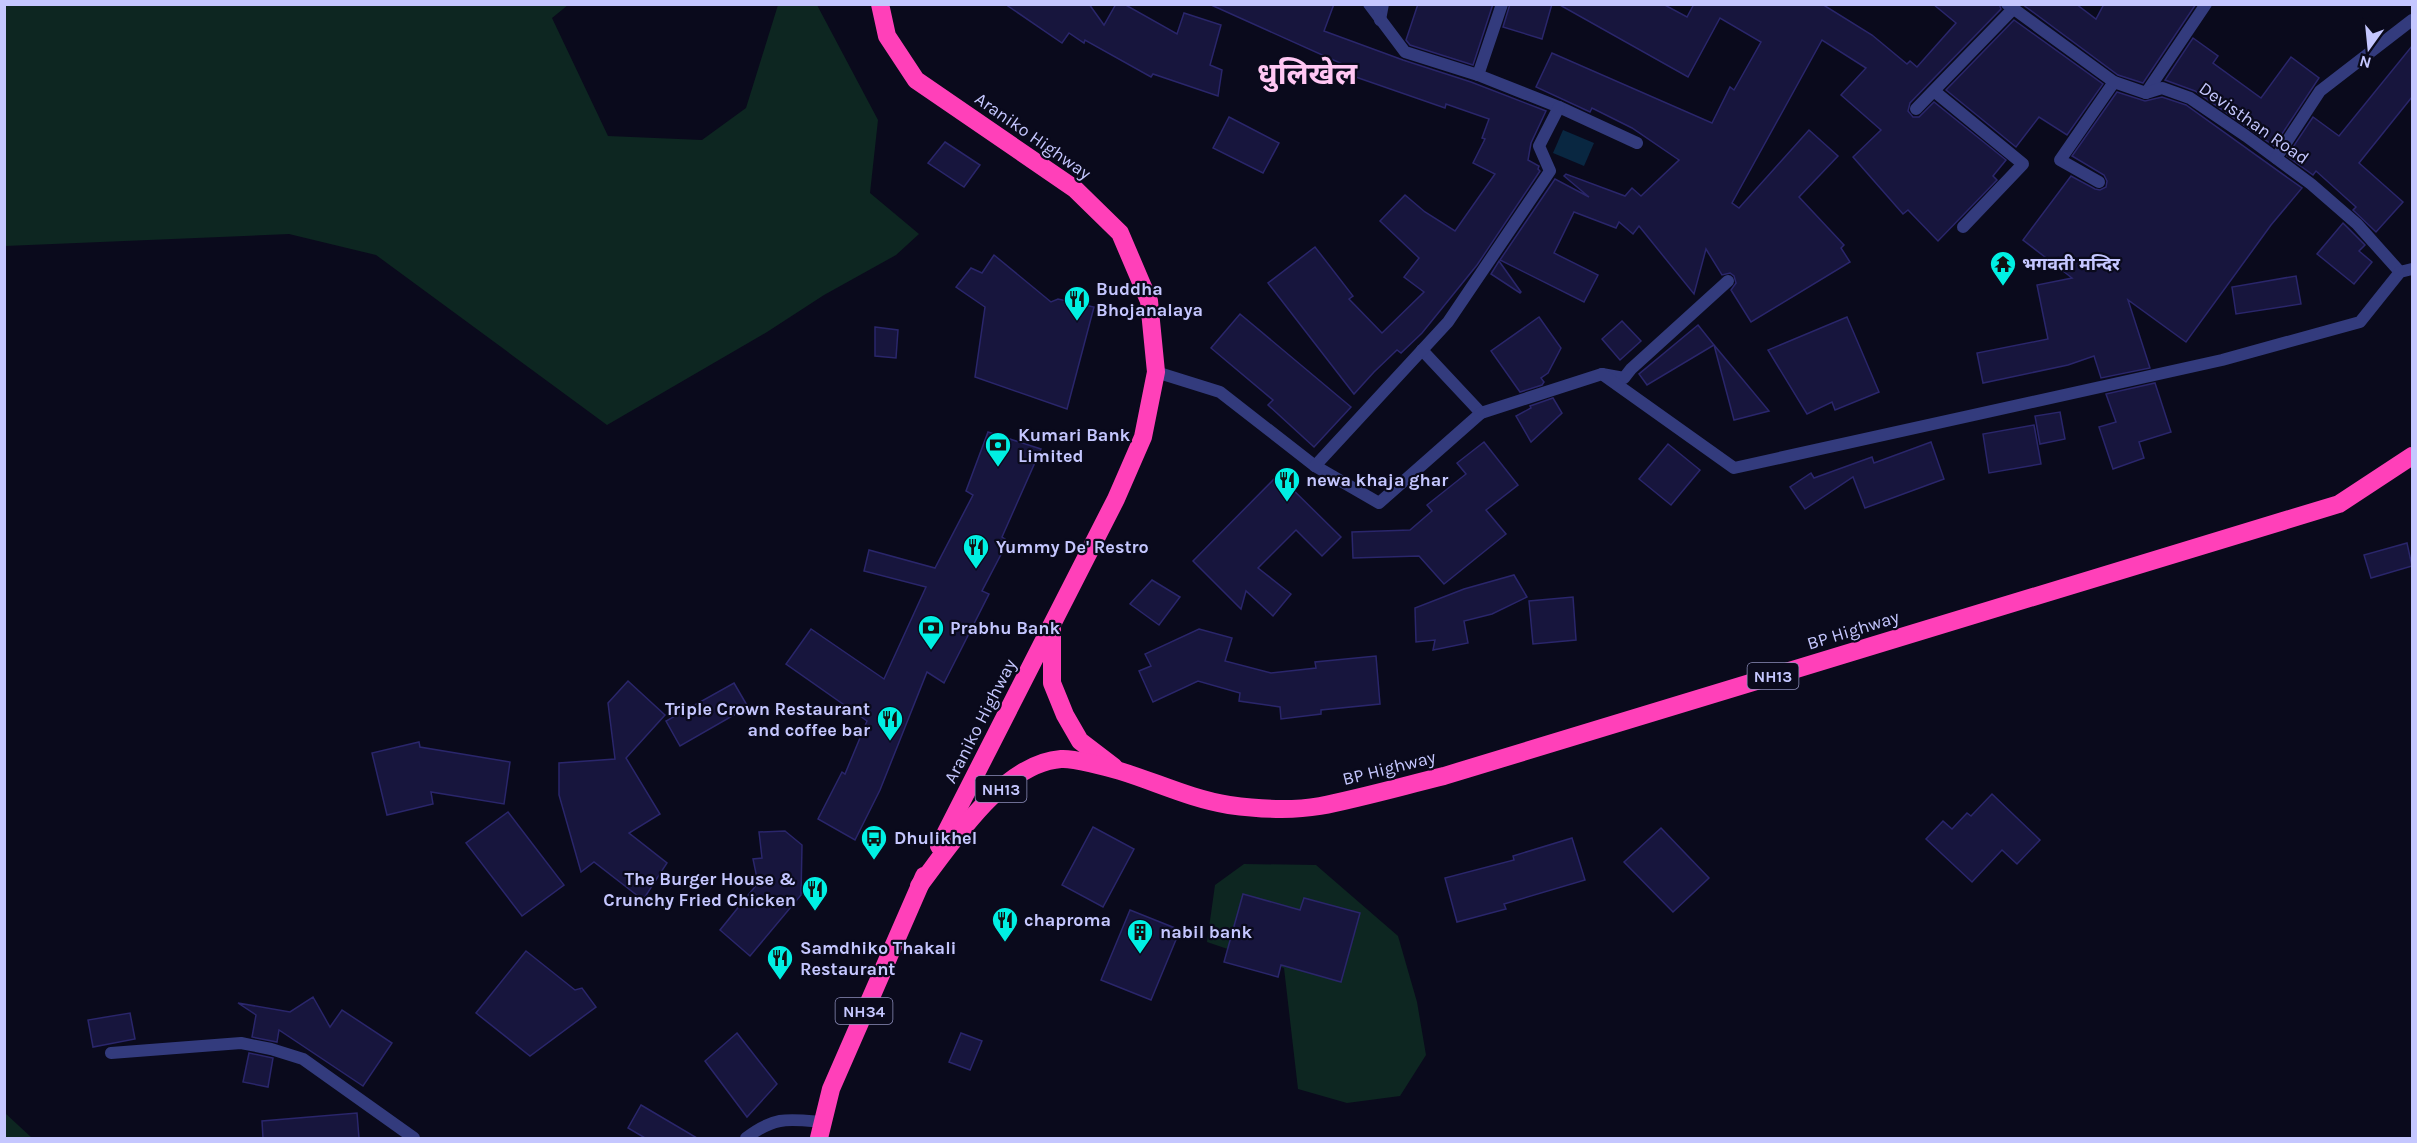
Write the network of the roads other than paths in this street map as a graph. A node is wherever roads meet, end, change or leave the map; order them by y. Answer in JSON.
{"nodes":[{"id":1,"x":880,"y":4,"type":"edge"},
{"id":2,"x":1369,"y":4,"type":"edge"},
{"id":3,"x":1383,"y":4,"type":"edge"},
{"id":4,"x":1502,"y":4,"type":"edge"},
{"id":5,"x":2206,"y":4,"type":"edge"},
{"id":6,"x":2010,"y":7,"type":"edge"},
{"id":7,"x":1380,"y":20,"type":"junction"},
{"id":8,"x":2412,"y":20,"type":"edge"},
{"id":9,"x":1478,"y":75,"type":"junction"},
{"id":10,"x":2114,"y":82,"type":"junction"},
{"id":11,"x":1934,"y":91,"type":"junction"},
{"id":12,"x":2146,"y":93,"type":"junction"},
{"id":13,"x":1559,"y":107,"type":"junction"},
{"id":14,"x":1916,"y":109,"type":"dead end"},
{"id":15,"x":1637,"y":143,"type":"dead end"},
{"id":16,"x":2276,"y":158,"type":"junction"},
{"id":17,"x":2099,"y":182,"type":"dead end"},
{"id":18,"x":1963,"y":227,"type":"dead end"},
{"id":19,"x":2412,"y":269,"type":"edge"},
{"id":20,"x":2400,"y":272,"type":"junction"},
{"id":21,"x":1728,"y":281,"type":"dead end"},
{"id":22,"x":1422,"y":350,"type":"junction"},
{"id":23,"x":1156,"y":372,"type":"junction"},
{"id":24,"x":1602,"y":374,"type":"junction"},
{"id":25,"x":1481,"y":413,"type":"junction"},
{"id":26,"x":2412,"y":456,"type":"edge"},
{"id":27,"x":1315,"y":466,"type":"junction"},
{"id":28,"x":1052,"y":624,"type":"junction"},
{"id":29,"x":1118,"y":770,"type":"junction"},
{"id":30,"x":919,"y":886,"type":"junction"},
{"id":31,"x":111,"y":1053,"type":"dead end"},
{"id":32,"x":821,"y":1130,"type":"edge"},
{"id":33,"x":414,"y":1138,"type":"edge"},
{"id":34,"x":746,"y":1138,"type":"edge"}],
"edges":[{"from":1,"to":23,"type":"highway","name":"Araniko Highway","number":"NH34"},
{"from":2,"to":7,"type":"street"},
{"from":3,"to":7,"type":"street"},
{"from":4,"to":9,"type":"street"},
{"from":5,"to":12,"type":"street"},
{"from":6,"to":10,"type":"street","name":"Devisthan Road"},
{"from":6,"to":11,"type":"street"},
{"from":7,"to":9,"type":"street"},
{"from":8,"to":16,"type":"street"},
{"from":9,"to":13,"type":"street"},
{"from":10,"to":12,"type":"street","name":"Devisthan Road"},
{"from":10,"to":17,"type":"street"},
{"from":11,"to":14,"type":"street"},
{"from":11,"to":18,"type":"street"},
{"from":12,"to":16,"type":"street","name":"Devisthan Road"},
{"from":13,"to":15,"type":"street"},
{"from":13,"to":22,"type":"street"},
{"from":16,"to":20,"type":"street","name":"Devisthan Road"},
{"from":19,"to":20,"type":"street"},
{"from":20,"to":24,"type":"street"},
{"from":21,"to":24,"type":"street"},
{"from":22,"to":25,"type":"street"},
{"from":22,"to":27,"type":"street"},
{"from":23,"to":27,"type":"street"},
{"from":23,"to":28,"type":"highway","name":"Araniko Highway","number":"NH34"},
{"from":24,"to":25,"type":"street"},
{"from":25,"to":27,"type":"street"},
{"from":26,"to":29,"type":"highway","name":"BP Highway","number":"NH13"},
{"from":28,"to":29,"type":"highway","name":"BP Highway","number":"NH13"},
{"from":28,"to":30,"type":"highway","name":"Araniko Highway","number":"NH34"},
{"from":29,"to":30,"type":"highway","name":"BP Highway","number":"NH13"},
{"from":30,"to":32,"type":"highway","name":"Araniko Highway","number":"NH34"},
{"from":31,"to":33,"type":"street"},
{"from":32,"to":34,"type":"street"}]}
